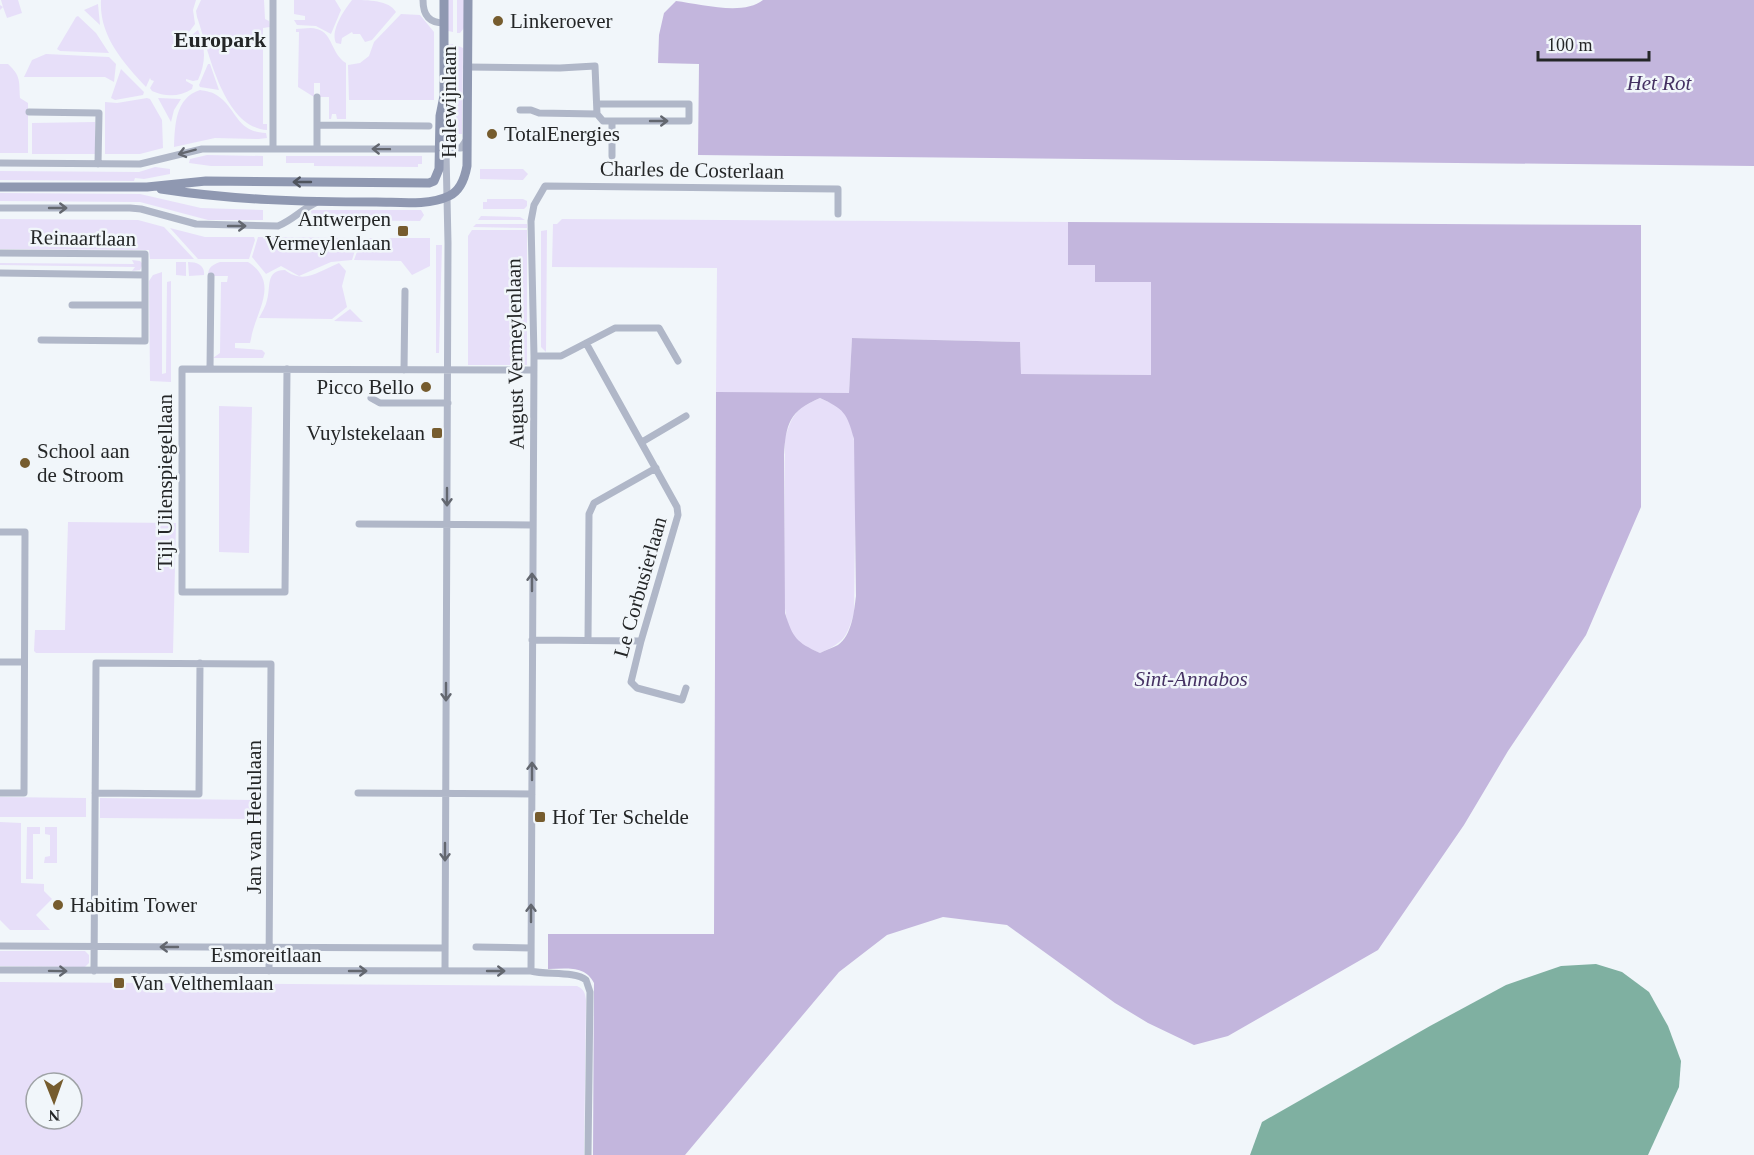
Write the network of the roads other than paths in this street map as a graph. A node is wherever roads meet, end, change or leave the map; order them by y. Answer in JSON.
{"nodes":[{"id":1,"x":273,"y":0,"type":"edge"},
{"id":2,"x":423,"y":0,"type":"edge"},
{"id":3,"x":444,"y":0,"type":"edge"},
{"id":4,"x":468,"y":0,"type":"edge"},
{"id":5,"x":444,"y":23,"type":"junction"},
{"id":6,"x":467,"y":67,"type":"junction"},
{"id":7,"x":317,"y":97,"type":"dead end"},
{"id":8,"x":597,"y":104,"type":"junction"},
{"id":9,"x":520,"y":110,"type":"dead end"},
{"id":10,"x":29,"y":112,"type":"dead end"},
{"id":11,"x":597,"y":114,"type":"junction"},
{"id":12,"x":612,"y":121,"type":"junction"},
{"id":13,"x":317,"y":125,"type":"junction"},
{"id":14,"x":429,"y":126,"type":"dead end"},
{"id":15,"x":467,"y":139,"type":"junction"},
{"id":16,"x":443,"y":147,"type":"junction"},
{"id":17,"x":273,"y":148,"type":"junction"},
{"id":18,"x":317,"y":148,"type":"junction"},
{"id":19,"x":612,"y":156,"type":"dead end"},
{"id":20,"x":0,"y":163,"type":"edge"},
{"id":21,"x":98,"y":164,"type":"junction"},
{"id":22,"x":429,"y":183,"type":"junction"},
{"id":23,"x":545,"y":186,"type":"joint"},
{"id":24,"x":0,"y":187,"type":"edge"},
{"id":25,"x":147,"y":187,"type":"junction"},
{"id":26,"x":448,"y":193,"type":"junction"},
{"id":27,"x":318,"y":202,"type":"junction"},
{"id":28,"x":0,"y":208,"type":"edge"},
{"id":29,"x":838,"y":214,"type":"dead end"},
{"id":30,"x":0,"y":254,"type":"edge"},
{"id":31,"x":0,"y":273,"type":"edge"},
{"id":32,"x":145,"y":274,"type":"junction"},
{"id":33,"x":211,"y":276,"type":"dead end"},
{"id":34,"x":405,"y":291,"type":"dead end"},
{"id":35,"x":72,"y":305,"type":"dead end"},
{"id":36,"x":145,"y":305,"type":"junction"},
{"id":37,"x":41,"y":340,"type":"dead end"},
{"id":38,"x":586,"y":343,"type":"junction"},
{"id":39,"x":534,"y":356,"type":"junction"},
{"id":40,"x":678,"y":361,"type":"dead end"},
{"id":41,"x":210,"y":369,"type":"junction"},
{"id":42,"x":287,"y":369,"type":"junction"},
{"id":43,"x":404,"y":370,"type":"junction"},
{"id":44,"x":448,"y":370,"type":"junction"},
{"id":45,"x":534,"y":370,"type":"junction"},
{"id":46,"x":370,"y":398,"type":"dead end"},
{"id":47,"x":448,"y":403,"type":"junction"},
{"id":48,"x":686,"y":416,"type":"dead end"},
{"id":49,"x":642,"y":442,"type":"junction"},
{"id":50,"x":656,"y":468,"type":"junction"},
{"id":51,"x":359,"y":524,"type":"dead end"},
{"id":52,"x":447,"y":524,"type":"junction"},
{"id":53,"x":532,"y":525,"type":"junction"},
{"id":54,"x":0,"y":532,"type":"edge"},
{"id":55,"x":532,"y":640,"type":"junction"},
{"id":56,"x":588,"y":640,"type":"junction"},
{"id":57,"x":641,"y":641,"type":"junction"},
{"id":58,"x":0,"y":662,"type":"edge"},
{"id":59,"x":24,"y":662,"type":"junction"},
{"id":60,"x":200,"y":663,"type":"junction"},
{"id":61,"x":686,"y":688,"type":"dead end"},
{"id":62,"x":0,"y":793,"type":"edge"},
{"id":63,"x":95,"y":793,"type":"junction"},
{"id":64,"x":358,"y":793,"type":"dead end"},
{"id":65,"x":446,"y":793,"type":"junction"},
{"id":66,"x":532,"y":794,"type":"junction"},
{"id":67,"x":0,"y":946,"type":"edge"},
{"id":68,"x":94,"y":946,"type":"junction"},
{"id":69,"x":269,"y":947,"type":"junction"},
{"id":70,"x":476,"y":947,"type":"dead end"},
{"id":71,"x":445,"y":948,"type":"junction"},
{"id":72,"x":531,"y":948,"type":"junction"},
{"id":73,"x":0,"y":970,"type":"edge"},
{"id":74,"x":94,"y":971,"type":"junction"},
{"id":75,"x":269,"y":971,"type":"junction"},
{"id":76,"x":445,"y":971,"type":"junction"},
{"id":77,"x":531,"y":971,"type":"junction"},
{"id":78,"x":588,"y":1155,"type":"edge"}],
"edges":[{"from":1,"to":17,"type":"street"},
{"from":2,"to":5,"type":"street","name":"Halewijnlaan"},
{"from":3,"to":5,"type":"main road","name":"Halewijnlaan"},
{"from":4,"to":6,"type":"main road","name":"Halewijnlaan"},
{"from":5,"to":16,"type":"main road","name":"Halewijnlaan"},
{"from":6,"to":8,"type":"street"},
{"from":6,"to":15,"type":"main road","name":"Halewijnlaan"},
{"from":7,"to":13,"type":"street"},
{"from":8,"to":11,"type":"street"},
{"from":12,"to":8,"type":"street","one_way":true},
{"from":9,"to":11,"type":"street"},
{"from":10,"to":21,"type":"street"},
{"from":11,"to":12,"type":"street"},
{"from":12,"to":19,"type":"street"},
{"from":13,"to":14,"type":"street"},
{"from":13,"to":18,"type":"street"},
{"from":15,"to":16,"type":"street"},
{"from":15,"to":26,"type":"main road","name":"Halewijnlaan"},
{"from":16,"to":18,"type":"street","one_way":true},
{"from":16,"to":22,"type":"main road"},
{"from":16,"to":26,"type":"street","name":"Halewijnlaan"},
{"from":17,"to":18,"type":"street"},
{"from":17,"to":21,"type":"street","one_way":true},
{"from":20,"to":21,"type":"street"},
{"from":22,"to":25,"type":"main road","one_way":true},
{"from":22,"to":26,"type":"street"},
{"from":23,"to":29,"type":"street","name":"Charles de Costerlaan"},
{"from":23,"to":39,"type":"street","name":"August Vermeylenlaan"},
{"from":24,"to":25,"type":"main road"},
{"from":25,"to":27,"type":"main road"},
{"from":26,"to":27,"type":"main road"},
{"from":26,"to":44,"type":"street"},
{"from":28,"to":27,"type":"street","one_way":true},
{"from":30,"to":32,"type":"street","name":"Reinaartlaan"},
{"from":31,"to":32,"type":"street","name":"Reinaartlaan"},
{"from":32,"to":36,"type":"street","name":"Reinaartlaan"},
{"from":33,"to":41,"type":"street"},
{"from":34,"to":43,"type":"street"},
{"from":35,"to":36,"type":"street"},
{"from":36,"to":37,"type":"street","name":"Reinaartlaan"},
{"from":38,"to":39,"type":"street"},
{"from":38,"to":40,"type":"street"},
{"from":38,"to":49,"type":"street","name":"Le Corbusierlaan"},
{"from":39,"to":45,"type":"street","name":"August Vermeylenlaan"},
{"from":41,"to":42,"type":"street"},
{"from":41,"to":42,"type":"street","name":"Tijl Uilenspiegellaan"},
{"from":42,"to":43,"type":"street"},
{"from":43,"to":44,"type":"street"},
{"from":44,"to":45,"type":"street"},
{"from":44,"to":47,"type":"street"},
{"from":45,"to":53,"type":"street","name":"August Vermeylenlaan"},
{"from":46,"to":47,"type":"street"},
{"from":47,"to":52,"type":"street","one_way":true},
{"from":48,"to":49,"type":"street"},
{"from":49,"to":50,"type":"street","name":"Le Corbusierlaan"},
{"from":50,"to":56,"type":"street"},
{"from":50,"to":57,"type":"street","name":"Le Corbusierlaan"},
{"from":51,"to":52,"type":"street"},
{"from":52,"to":53,"type":"street"},
{"from":52,"to":65,"type":"street","one_way":true},
{"from":55,"to":53,"type":"street","name":"August Vermeylenlaan","one_way":true},
{"from":54,"to":59,"type":"street"},
{"from":55,"to":56,"type":"street"},
{"from":66,"to":55,"type":"street","name":"August Vermeylenlaan","one_way":true},
{"from":56,"to":57,"type":"street"},
{"from":57,"to":61,"type":"street","name":"Le Corbusierlaan"},
{"from":58,"to":59,"type":"street"},
{"from":59,"to":62,"type":"street"},
{"from":60,"to":63,"type":"street"},
{"from":60,"to":63,"type":"street"},
{"from":60,"to":69,"type":"street","name":"Jan van Heelulaan"},
{"from":63,"to":68,"type":"street"},
{"from":64,"to":65,"type":"street"},
{"from":65,"to":66,"type":"street"},
{"from":65,"to":71,"type":"street","one_way":true},
{"from":72,"to":66,"type":"street","name":"August Vermeylenlaan","one_way":true},
{"from":67,"to":68,"type":"street","name":"Esmoreitlaan"},
{"from":69,"to":68,"type":"street","name":"Esmoreitlaan","one_way":true},
{"from":68,"to":74,"type":"street"},
{"from":69,"to":71,"type":"street","name":"Esmoreitlaan"},
{"from":69,"to":75,"type":"street","name":"Jan van Heelulaan"},
{"from":70,"to":72,"type":"street"},
{"from":71,"to":76,"type":"street"},
{"from":72,"to":77,"type":"street","name":"August Vermeylenlaan"},
{"from":73,"to":74,"type":"street","name":"Esmoreitlaan","one_way":true},
{"from":74,"to":75,"type":"street","name":"Esmoreitlaan"},
{"from":75,"to":76,"type":"street","name":"Esmoreitlaan","one_way":true},
{"from":76,"to":77,"type":"street","name":"Esmoreitlaan","one_way":true},
{"from":77,"to":78,"type":"street","name":"Esmoreitlaan"}]}
